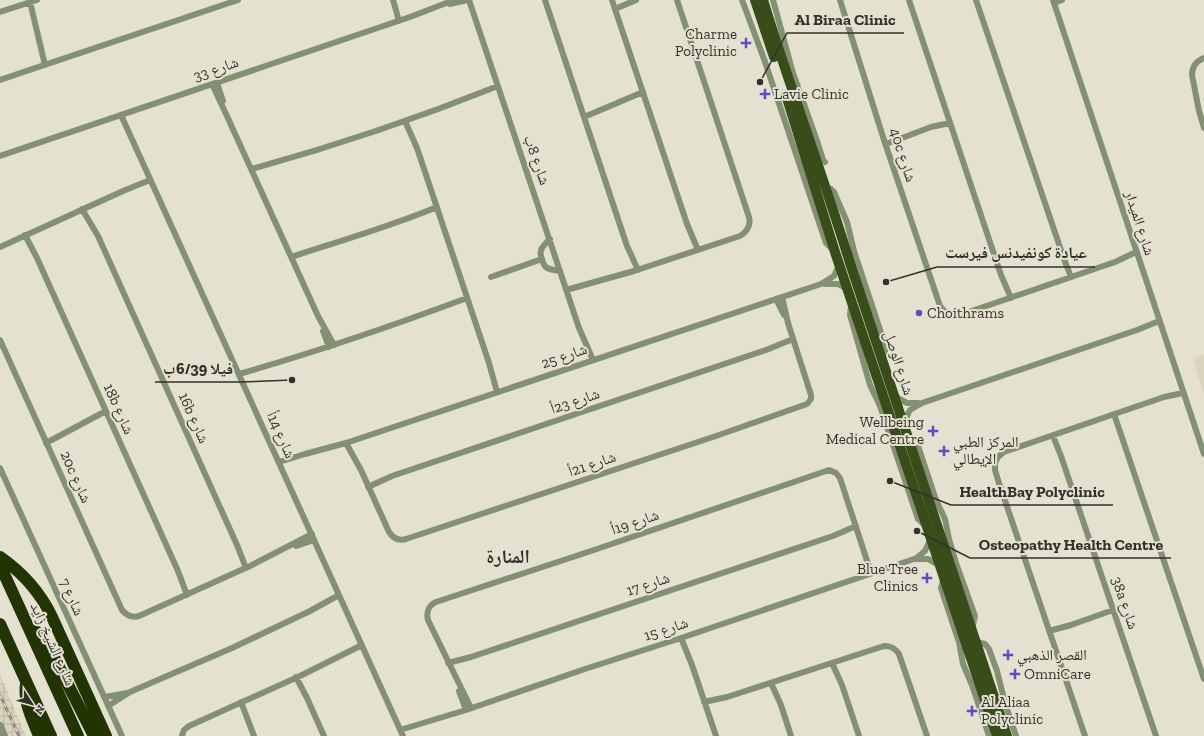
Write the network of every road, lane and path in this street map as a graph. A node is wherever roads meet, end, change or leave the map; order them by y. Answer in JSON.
{"nodes":[{"id":1,"x":37,"y":0,"type":"edge"},
{"id":2,"x":212,"y":0,"type":"edge"},
{"id":3,"x":216,"y":0,"type":"edge"},
{"id":4,"x":238,"y":0,"type":"edge"},
{"id":5,"x":394,"y":0,"type":"edge"},
{"id":6,"x":454,"y":0,"type":"edge"},
{"id":7,"x":468,"y":0,"type":"edge"},
{"id":8,"x":545,"y":0,"type":"edge"},
{"id":9,"x":634,"y":0,"type":"edge"},
{"id":10,"x":676,"y":0,"type":"edge"},
{"id":11,"x":742,"y":0,"type":"edge"},
{"id":12,"x":754,"y":0,"type":"edge"},
{"id":13,"x":763,"y":0,"type":"edge"},
{"id":14,"x":773,"y":0,"type":"edge"},
{"id":15,"x":840,"y":0,"type":"edge"},
{"id":16,"x":909,"y":0,"type":"edge"},
{"id":17,"x":976,"y":0,"type":"edge"},
{"id":18,"x":1062,"y":0,"type":"edge"},
{"id":19,"x":1053,"y":2,"type":"edge"},
{"id":20,"x":27,"y":3,"type":"junction"},
{"id":21,"x":614,"y":4,"type":"edge"},
{"id":22,"x":440,"y":6,"type":"junction"},
{"id":23,"x":217,"y":7,"type":"junction"},
{"id":24,"x":0,"y":12,"type":"edge"},
{"id":25,"x":401,"y":20,"type":"junction"},
{"id":26,"x":1204,"y":58,"type":"edge"},
{"id":27,"x":48,"y":64,"type":"junction"},
{"id":28,"x":0,"y":80,"type":"edge"},
{"id":29,"x":214,"y":84,"type":"junction"},
{"id":30,"x":499,"y":88,"type":"junction"},
{"id":31,"x":644,"y":95,"type":"junction"},
{"id":32,"x":123,"y":114,"type":"junction"},
{"id":33,"x":583,"y":115,"type":"junction"},
{"id":34,"x":408,"y":120,"type":"junction"},
{"id":35,"x":949,"y":120,"type":"junction"},
{"id":36,"x":1204,"y":128,"type":"edge"},
{"id":37,"x":817,"y":141,"type":"junction"},
{"id":38,"x":885,"y":142,"type":"junction"},
{"id":39,"x":812,"y":150,"type":"junction"},
{"id":40,"x":0,"y":156,"type":"edge"},
{"id":41,"x":825,"y":162,"type":"dead end"},
{"id":42,"x":253,"y":172,"type":"junction"},
{"id":43,"x":149,"y":178,"type":"junction"},
{"id":44,"x":85,"y":208,"type":"junction"},
{"id":45,"x":438,"y":209,"type":"junction"},
{"id":46,"x":27,"y":234,"type":"junction"},
{"id":47,"x":550,"y":239,"type":"junction"},
{"id":48,"x":0,"y":247,"type":"edge"},
{"id":49,"x":696,"y":250,"type":"junction"},
{"id":50,"x":835,"y":252,"type":"junction"},
{"id":51,"x":1137,"y":255,"type":"junction"},
{"id":52,"x":292,"y":259,"type":"junction"},
{"id":53,"x":542,"y":259,"type":"junction"},
{"id":54,"x":839,"y":264,"type":"junction"},
{"id":55,"x":560,"y":271,"type":"junction"},
{"id":56,"x":636,"y":271,"type":"junction"},
{"id":57,"x":491,"y":277,"type":"dead end"},
{"id":58,"x":1069,"y":278,"type":"junction"},
{"id":59,"x":821,"y":284,"type":"junction"},
{"id":60,"x":848,"y":290,"type":"junction"},
{"id":61,"x":567,"y":292,"type":"junction"},
{"id":62,"x":779,"y":298,"type":"junction"},
{"id":63,"x":1009,"y":299,"type":"junction"},
{"id":64,"x":468,"y":300,"type":"junction"},
{"id":65,"x":1160,"y":323,"type":"junction"},
{"id":66,"x":0,"y":340,"type":"edge"},
{"id":67,"x":794,"y":341,"type":"junction"},
{"id":68,"x":332,"y":346,"type":"junction"},
{"id":69,"x":591,"y":361,"type":"junction"},
{"id":70,"x":240,"y":376,"type":"junction"},
{"id":71,"x":1182,"y":390,"type":"junction"},
{"id":72,"x":499,"y":392,"type":"junction"},
{"id":73,"x":894,"y":396,"type":"junction"},
{"id":74,"x":922,"y":403,"type":"junction"},
{"id":75,"x":107,"y":413,"type":"junction"},
{"id":76,"x":1116,"y":414,"type":"junction"},
{"id":77,"x":903,"y":424,"type":"junction"},
{"id":78,"x":1055,"y":435,"type":"junction"},
{"id":79,"x":45,"y":441,"type":"junction"},
{"id":80,"x":349,"y":442,"type":"junction"},
{"id":81,"x":1204,"y":454,"type":"edge"},
{"id":82,"x":280,"y":465,"type":"junction"},
{"id":83,"x":0,"y":468,"type":"edge"},
{"id":84,"x":367,"y":484,"type":"junction"},
{"id":85,"x":857,"y":528,"type":"junction"},
{"id":86,"x":313,"y":537,"type":"junction"},
{"id":87,"x":931,"y":538,"type":"junction"},
{"id":88,"x":0,"y":557,"type":"edge"},
{"id":89,"x":914,"y":559,"type":"junction"},
{"id":90,"x":0,"y":565,"type":"edge"},
{"id":91,"x":248,"y":567,"type":"junction"},
{"id":92,"x":942,"y":571,"type":"junction"},
{"id":93,"x":873,"y":572,"type":"junction"},
{"id":94,"x":189,"y":594,"type":"junction"},
{"id":95,"x":340,"y":597,"type":"junction"},
{"id":96,"x":1114,"y":612,"type":"junction"},
{"id":97,"x":24,"y":617,"type":"junction"},
{"id":98,"x":0,"y":624,"type":"edge"},
{"id":99,"x":1050,"y":633,"type":"junction"},
{"id":100,"x":683,"y":638,"type":"junction"},
{"id":101,"x":976,"y":642,"type":"junction"},
{"id":102,"x":362,"y":647,"type":"junction"},
{"id":103,"x":835,"y":663,"type":"junction"},
{"id":104,"x":449,"y":665,"type":"junction"},
{"id":105,"x":298,"y":677,"type":"junction"},
{"id":106,"x":1204,"y":679,"type":"edge"},
{"id":107,"x":26,"y":681,"type":"junction"},
{"id":108,"x":773,"y":683,"type":"junction"},
{"id":109,"x":130,"y":692,"type":"junction"},
{"id":110,"x":104,"y":697,"type":"junction"},
{"id":111,"x":239,"y":703,"type":"junction"},
{"id":112,"x":705,"y":704,"type":"junction"},
{"id":113,"x":108,"y":706,"type":"junction"},
{"id":114,"x":468,"y":709,"type":"junction"},
{"id":115,"x":0,"y":726,"type":"edge"},
{"id":116,"x":402,"y":733,"type":"edge"},
{"id":117,"x":101,"y":734,"type":"edge"},
{"id":118,"x":4,"y":736,"type":"edge"},
{"id":119,"x":39,"y":736,"type":"edge"},
{"id":120,"x":51,"y":736,"type":"edge"},
{"id":121,"x":78,"y":736,"type":"edge"},
{"id":122,"x":122,"y":736,"type":"edge"},
{"id":123,"x":182,"y":736,"type":"edge"},
{"id":124,"x":254,"y":736,"type":"edge"},
{"id":125,"x":324,"y":736,"type":"edge"},
{"id":126,"x":716,"y":736,"type":"edge"},
{"id":127,"x":791,"y":736,"type":"edge"},
{"id":128,"x":859,"y":736,"type":"edge"},
{"id":129,"x":926,"y":736,"type":"edge"},
{"id":130,"x":989,"y":736,"type":"edge"},
{"id":131,"x":997,"y":736,"type":"edge"},
{"id":132,"x":1007,"y":736,"type":"edge"},
{"id":133,"x":1016,"y":736,"type":"edge"},
{"id":134,"x":1085,"y":736,"type":"edge"},
{"id":135,"x":1156,"y":736,"type":"edge"}],
"edges":[{"from":1,"to":20,"type":"street"},
{"from":2,"to":23,"type":"street"},
{"from":3,"to":23,"type":"street"},
{"from":4,"to":23,"type":"street"},
{"from":5,"to":25,"type":"street"},
{"from":6,"to":22,"type":"street","name":"شارع 33"},
{"from":7,"to":22,"type":"street","name":"شارع 33"},
{"from":7,"to":30,"type":"street","name":"شارع 8ب"},
{"from":8,"to":33,"type":"street"},
{"from":9,"to":21,"type":"street"},
{"from":10,"to":49,"type":"street"},
{"from":11,"to":50,"type":"street"},
{"from":12,"to":50,"type":"main road","name":"شارع الوصل"},
{"from":13,"to":39,"type":"main road","name":"شارع الوصل"},
{"from":14,"to":37,"type":"street"},
{"from":15,"to":38,"type":"street","name":"40c شارع"},
{"from":16,"to":35,"type":"street"},
{"from":17,"to":58,"type":"street"},
{"from":18,"to":19,"type":"street"},
{"from":19,"to":51,"type":"street","name":"شارع الميدار"},
{"from":20,"to":24,"type":"street"},
{"from":20,"to":27,"type":"street"},
{"from":21,"to":31,"type":"street"},
{"from":22,"to":25,"type":"street","name":"شارع 33"},
{"from":23,"to":27,"type":"street"},
{"from":25,"to":29,"type":"street","name":"شارع 33"},
{"from":26,"to":36,"type":"street"},
{"from":27,"to":28,"type":"street"},
{"from":29,"to":32,"type":"street","name":"شارع 33"},
{"from":29,"to":42,"type":"street"},
{"from":30,"to":34,"type":"street"},
{"from":30,"to":47,"type":"street","name":"شارع 8ب"},
{"from":31,"to":33,"type":"street"},
{"from":31,"to":49,"type":"street"},
{"from":32,"to":40,"type":"street","name":"شارع 33"},
{"from":32,"to":43,"type":"street","name":"شارع 14أ"},
{"from":33,"to":56,"type":"street"},
{"from":34,"to":42,"type":"street"},
{"from":34,"to":45,"type":"street"},
{"from":35,"to":38,"type":"street"},
{"from":35,"to":63,"type":"street"},
{"from":37,"to":39,"type":"street"},
{"from":37,"to":41,"type":"street"},
{"from":38,"to":63,"type":"street","name":"40c شارع"},
{"from":39,"to":73,"type":"main road","name":"شارع الوصل"},
{"from":42,"to":52,"type":"street"},
{"from":43,"to":44,"type":"street"},
{"from":43,"to":70,"type":"street","name":"شارع 14أ"},
{"from":44,"to":46,"type":"street"},
{"from":44,"to":91,"type":"street","name":"16b شارع"},
{"from":45,"to":52,"type":"street"},
{"from":45,"to":64,"type":"street"},
{"from":46,"to":48,"type":"street"},
{"from":46,"to":75,"type":"street","name":"18b شارع"},
{"from":47,"to":53,"type":"street"},
{"from":47,"to":55,"type":"street","name":"شارع 8ب"},
{"from":49,"to":56,"type":"street"},
{"from":50,"to":54,"type":"main road","name":"شارع الوصل"},
{"from":51,"to":58,"type":"street"},
{"from":51,"to":65,"type":"street","name":"شارع الميدار"},
{"from":52,"to":68,"type":"street"},
{"from":53,"to":55,"type":"street"},
{"from":53,"to":57,"type":"street"},
{"from":54,"to":59,"type":"street","name":"شارع 25"},
{"from":54,"to":60,"type":"main road","name":"شارع الوصل"},
{"from":55,"to":61,"type":"street","name":"شارع 8ب"},
{"from":56,"to":61,"type":"street"},
{"from":58,"to":63,"type":"street"},
{"from":59,"to":60,"type":"street","name":"شارع 25"},
{"from":59,"to":62,"type":"street","name":"شارع 25"},
{"from":60,"to":87,"type":"main road","name":"شارع الوصل"},
{"from":61,"to":69,"type":"street","name":"شارع 8ب"},
{"from":62,"to":67,"type":"street"},
{"from":62,"to":69,"type":"street","name":"شارع 25"},
{"from":64,"to":68,"type":"street"},
{"from":64,"to":72,"type":"street"},
{"from":65,"to":71,"type":"street","name":"شارع الميدار"},
{"from":65,"to":74,"type":"street"},
{"from":66,"to":79,"type":"street","name":"20c شارع"},
{"from":67,"to":84,"type":"street","name":"شارع 23أ"},
{"from":67,"to":84,"type":"street","name":"شارع 21أ"},
{"from":68,"to":70,"type":"street"},
{"from":69,"to":72,"type":"street","name":"شارع 25"},
{"from":70,"to":82,"type":"street","name":"شارع 14أ"},
{"from":71,"to":76,"type":"street"},
{"from":71,"to":81,"type":"street","name":"شارع الميدار"},
{"from":72,"to":80,"type":"street","name":"شارع 25"},
{"from":73,"to":74,"type":"street"},
{"from":73,"to":77,"type":"main road","name":"شارع الوصل"},
{"from":74,"to":77,"type":"street"},
{"from":75,"to":79,"type":"street"},
{"from":75,"to":94,"type":"street","name":"18b شارع"},
{"from":76,"to":78,"type":"street"},
{"from":76,"to":106,"type":"street"},
{"from":77,"to":101,"type":"main road","name":"شارع الوصل"},
{"from":78,"to":96,"type":"street","name":"38a شارع"},
{"from":78,"to":99,"type":"street"},
{"from":79,"to":94,"type":"street","name":"20c شارع"},
{"from":80,"to":82,"type":"street","name":"شارع 25"},
{"from":80,"to":84,"type":"street"},
{"from":82,"to":86,"type":"street","name":"شارع 14أ"},
{"from":83,"to":110,"type":"street","name":"شارع 7"},
{"from":85,"to":93,"type":"street"},
{"from":85,"to":104,"type":"street","name":"شارع 17"},
{"from":85,"to":104,"type":"street","name":"شارع 19أ"},
{"from":86,"to":91,"type":"street"},
{"from":86,"to":95,"type":"street","name":"شارع 14أ"},
{"from":87,"to":89,"type":"street","name":"شارع 15"},
{"from":87,"to":92,"type":"main road","name":"شارع الوصل"},
{"from":88,"to":117,"type":"highway"},
{"from":89,"to":92,"type":"street","name":"شارع 15"},
{"from":89,"to":93,"type":"street","name":"شارع 15"},
{"from":90,"to":97,"type":"highway","name":"شارع الشيخ زايد"},
{"from":91,"to":94,"type":"street"},
{"from":92,"to":130,"type":"street"},
{"from":92,"to":131,"type":"main road","name":"شارع الوصل"},
{"from":93,"to":100,"type":"street","name":"شارع 15"},
{"from":95,"to":102,"type":"street","name":"شارع 14أ"},
{"from":95,"to":109,"type":"street"},
{"from":96,"to":99,"type":"street"},
{"from":96,"to":135,"type":"street","name":"38a شارع"},
{"from":97,"to":117,"type":"highway"},
{"from":97,"to":121,"type":"highway","name":"شارع الشيخ زايد"},
{"from":98,"to":107,"type":"highway"},
{"from":99,"to":134,"type":"street"},
{"from":100,"to":112,"type":"street"},
{"from":100,"to":114,"type":"street","name":"شارع 15"},
{"from":101,"to":132,"type":"main road","name":"شارع الوصل"},
{"from":101,"to":133,"type":"street"},
{"from":102,"to":105,"type":"street"},
{"from":102,"to":116,"type":"street","name":"شارع 14أ"},
{"from":103,"to":108,"type":"street"},
{"from":103,"to":128,"type":"street"},
{"from":103,"to":129,"type":"street"},
{"from":104,"to":114,"type":"street"},
{"from":105,"to":111,"type":"street"},
{"from":105,"to":125,"type":"street"},
{"from":107,"to":119,"type":"highway"},
{"from":107,"to":120,"type":"highway"},
{"from":108,"to":112,"type":"street"},
{"from":108,"to":127,"type":"street"},
{"from":109,"to":110,"type":"street"},
{"from":109,"to":113,"type":"street"},
{"from":110,"to":113,"type":"street","name":"شارع 7"},
{"from":111,"to":123,"type":"street"},
{"from":111,"to":124,"type":"street"},
{"from":112,"to":126,"type":"street"},
{"from":113,"to":122,"type":"street","name":"شارع 7"},
{"from":114,"to":116,"type":"street","name":"شارع 15"},
{"from":115,"to":118,"type":"street"}]}
